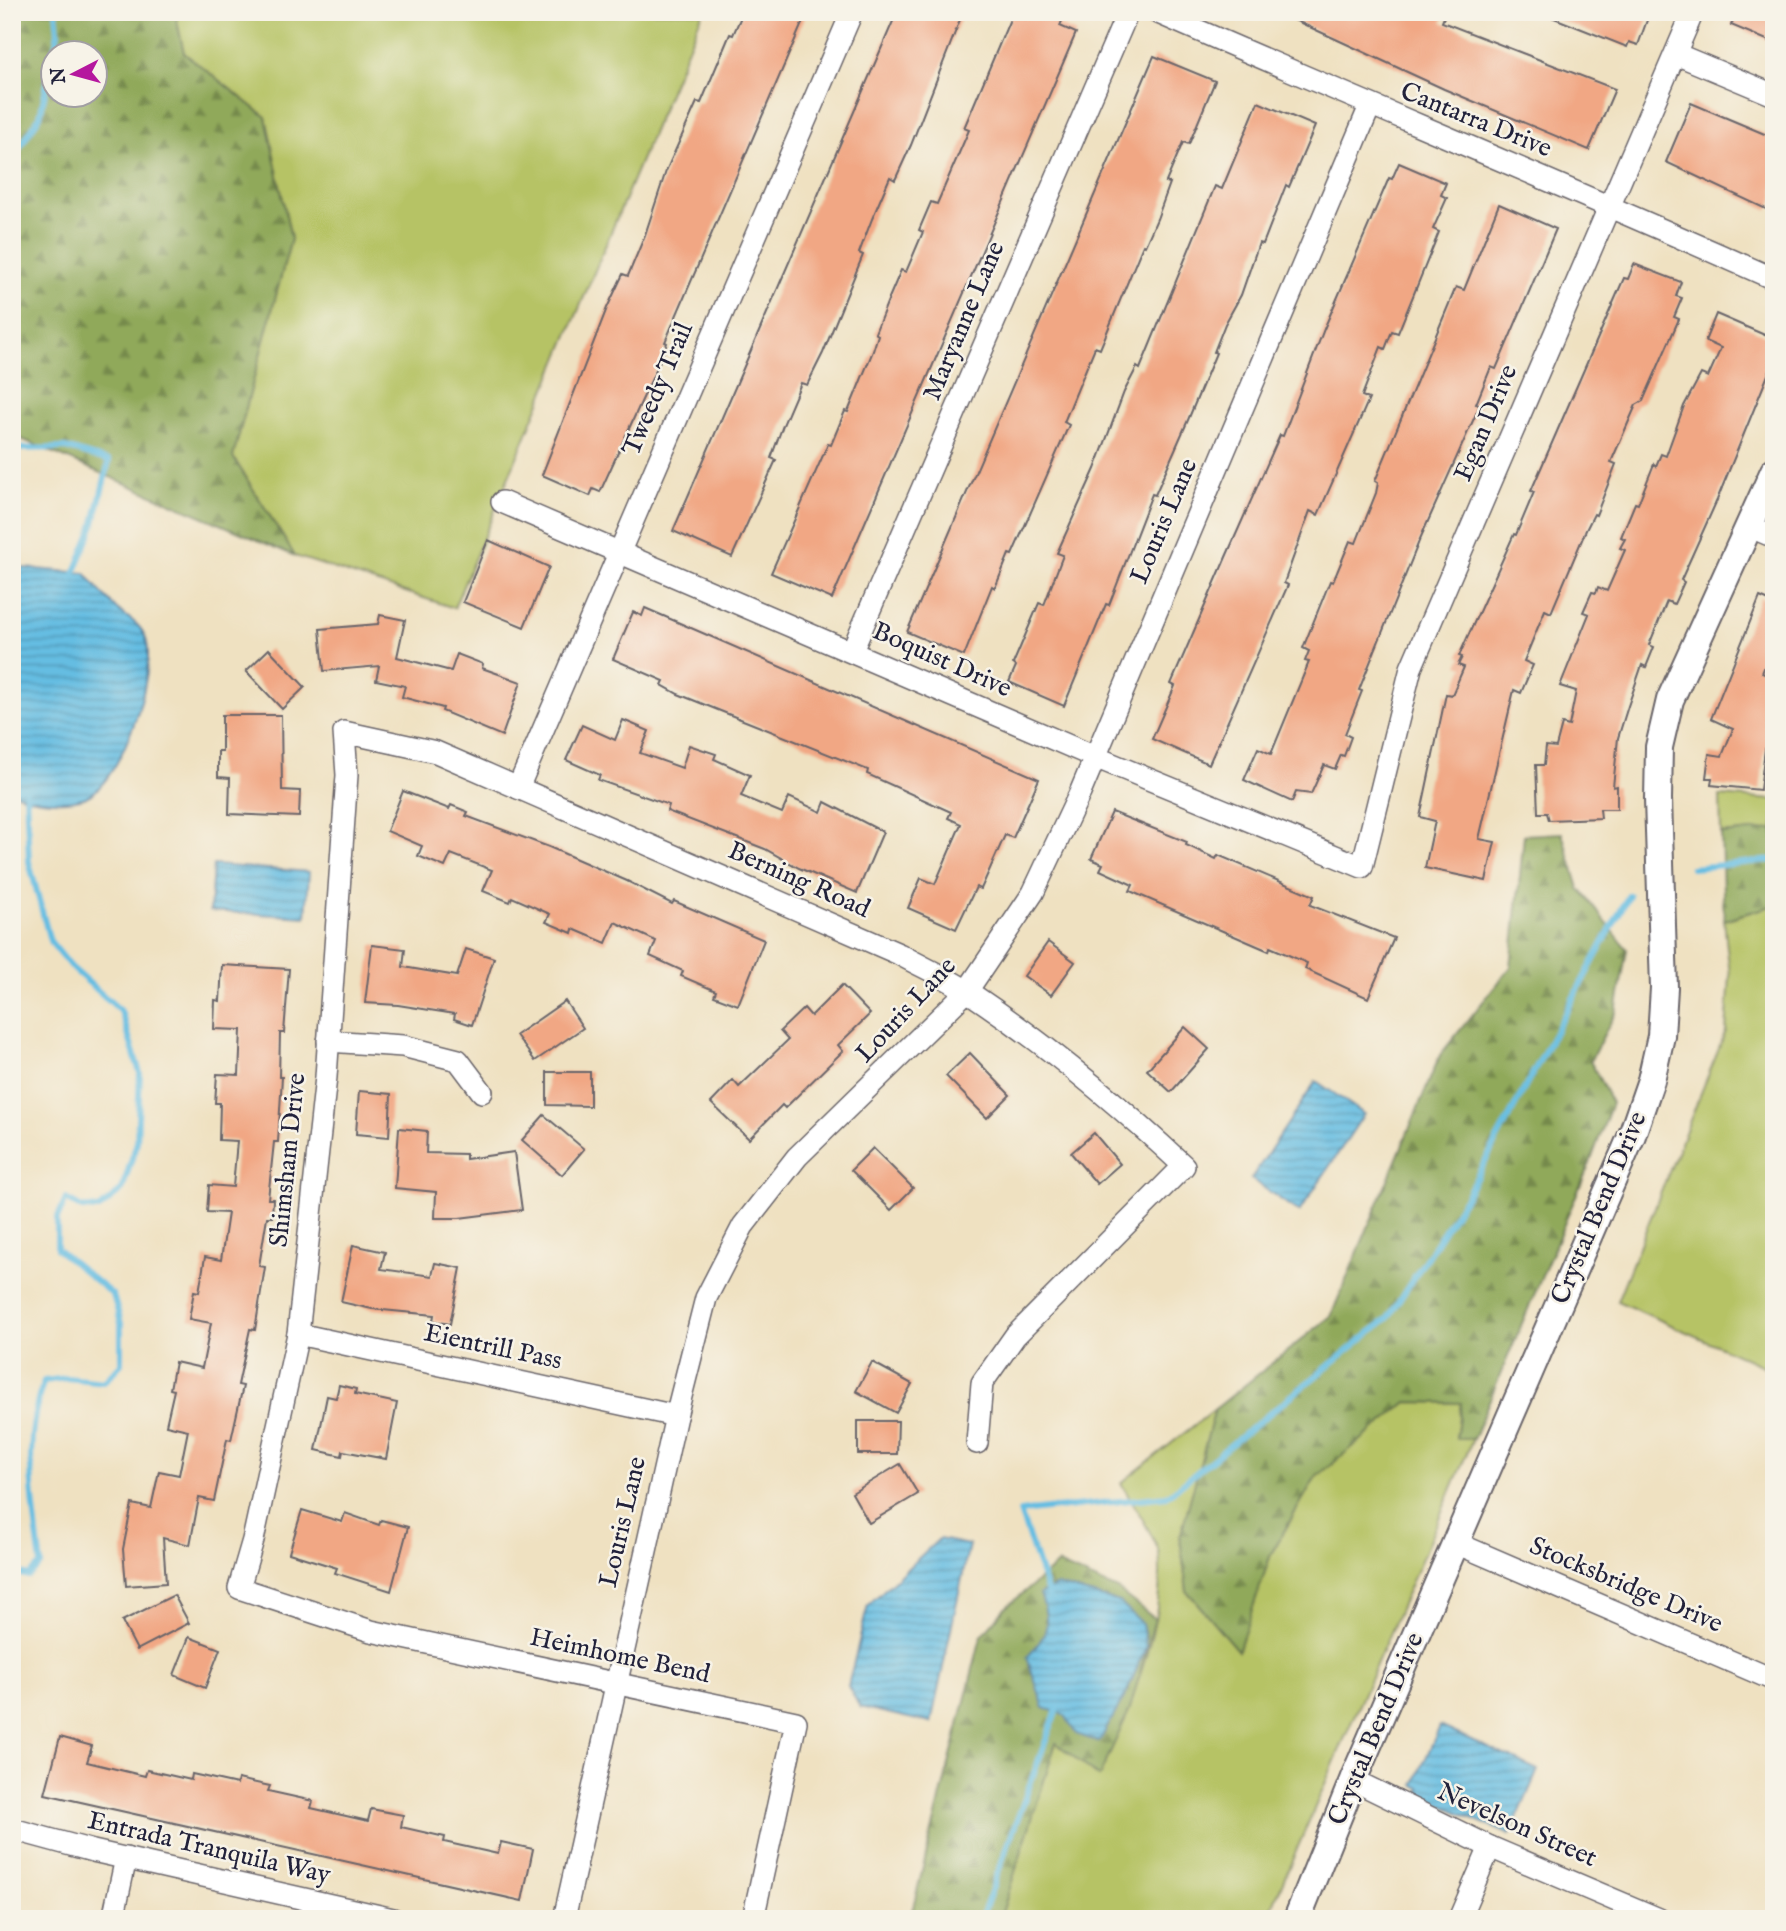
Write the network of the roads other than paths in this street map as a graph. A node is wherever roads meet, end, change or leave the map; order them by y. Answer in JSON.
{"nodes":[{"id":1,"x":852,"y":12,"type":"edge"},
{"id":2,"x":1128,"y":12,"type":"edge"},
{"id":3,"x":1156,"y":12,"type":"edge"},
{"id":4,"x":1693,"y":12,"type":"edge"},
{"id":5,"x":1676,"y":54,"type":"junction"},
{"id":6,"x":1774,"y":94,"type":"edge"},
{"id":7,"x":1370,"y":106,"type":"junction"},
{"id":8,"x":1610,"y":206,"type":"junction"},
{"id":9,"x":1774,"y":279,"type":"edge"},
{"id":10,"x":1774,"y":471,"type":"edge"},
{"id":11,"x":502,"y":502,"type":"dead end"},
{"id":12,"x":1762,"y":532,"type":"edge"},
{"id":13,"x":617,"y":554,"type":"junction"},
{"id":14,"x":852,"y":651,"type":"junction"},
{"id":15,"x":344,"y":732,"type":"joint"},
{"id":16,"x":1095,"y":757,"type":"junction"},
{"id":17,"x":517,"y":788,"type":"junction"},
{"id":18,"x":1362,"y":867,"type":"joint"},
{"id":19,"x":967,"y":992,"type":"junction"},
{"id":20,"x":328,"y":1041,"type":"junction"},
{"id":21,"x":482,"y":1092,"type":"dead end"},
{"id":22,"x":298,"y":1334,"type":"junction"},
{"id":23,"x":676,"y":1416,"type":"junction"},
{"id":24,"x":977,"y":1443,"type":"dead end"},
{"id":25,"x":1456,"y":1543,"type":"junction"},
{"id":26,"x":239,"y":1588,"type":"joint"},
{"id":27,"x":1774,"y":1680,"type":"edge"},
{"id":28,"x":615,"y":1683,"type":"junction"},
{"id":29,"x":1353,"y":1780,"type":"junction"},
{"id":30,"x":12,"y":1829,"type":"edge"},
{"id":31,"x":1490,"y":1847,"type":"junction"},
{"id":32,"x":126,"y":1858,"type":"junction"},
{"id":33,"x":113,"y":1919,"type":"edge"},
{"id":34,"x":393,"y":1919,"type":"edge"},
{"id":35,"x":564,"y":1919,"type":"edge"},
{"id":36,"x":753,"y":1919,"type":"edge"},
{"id":37,"x":1297,"y":1919,"type":"edge"},
{"id":38,"x":1459,"y":1919,"type":"edge"},
{"id":39,"x":1659,"y":1919,"type":"edge"}],
"edges":[{"from":1,"to":13,"type":"street","name":"Tweedy Trail"},
{"from":2,"to":14,"type":"street","name":"Maryanne Lane"},
{"from":3,"to":7,"type":"street","name":"Cantarra Drive"},
{"from":4,"to":5,"type":"street","name":"Egan Drive"},
{"from":5,"to":6,"type":"street"},
{"from":5,"to":8,"type":"street","name":"Egan Drive"},
{"from":7,"to":8,"type":"street","name":"Cantarra Drive"},
{"from":7,"to":16,"type":"street","name":"Louris Lane"},
{"from":8,"to":9,"type":"street","name":"Cantarra Drive"},
{"from":8,"to":18,"type":"street","name":"Egan Drive"},
{"from":10,"to":12,"type":"street","name":"Crystal Bend Drive"},
{"from":11,"to":13,"type":"street","name":"Boquist Drive"},
{"from":12,"to":25,"type":"street","name":"Crystal Bend Drive"},
{"from":13,"to":14,"type":"street","name":"Boquist Drive"},
{"from":13,"to":17,"type":"street","name":"Tweedy Trail"},
{"from":14,"to":16,"type":"street","name":"Boquist Drive"},
{"from":15,"to":17,"type":"street","name":"Berning Road"},
{"from":15,"to":20,"type":"street","name":"Shimsham Drive"},
{"from":16,"to":18,"type":"street","name":"Boquist Drive"},
{"from":16,"to":19,"type":"street","name":"Louris Lane"},
{"from":17,"to":19,"type":"street","name":"Berning Road"},
{"from":19,"to":23,"type":"street","name":"Louris Lane"},
{"from":19,"to":24,"type":"street","name":"Berning Road"},
{"from":20,"to":21,"type":"street"},
{"from":20,"to":22,"type":"street","name":"Shimsham Drive"},
{"from":22,"to":23,"type":"street","name":"Eientrill Pass"},
{"from":22,"to":26,"type":"street","name":"Shimsham Drive"},
{"from":23,"to":28,"type":"street","name":"Louris Lane"},
{"from":25,"to":27,"type":"street","name":"Stocksbridge Drive"},
{"from":25,"to":29,"type":"street","name":"Crystal Bend Drive"},
{"from":26,"to":28,"type":"street","name":"Heimhome Bend"},
{"from":28,"to":35,"type":"street","name":"Louris Lane"},
{"from":28,"to":36,"type":"street","name":"Heimhome Bend"},
{"from":29,"to":31,"type":"street","name":"Nevelson Street"},
{"from":29,"to":37,"type":"street","name":"Crystal Bend Drive"},
{"from":30,"to":32,"type":"street","name":"Entrada Tranquila Way"},
{"from":31,"to":38,"type":"street"},
{"from":31,"to":39,"type":"street","name":"Nevelson Street"},
{"from":32,"to":33,"type":"street"},
{"from":32,"to":34,"type":"street","name":"Entrada Tranquila Way"}]}
